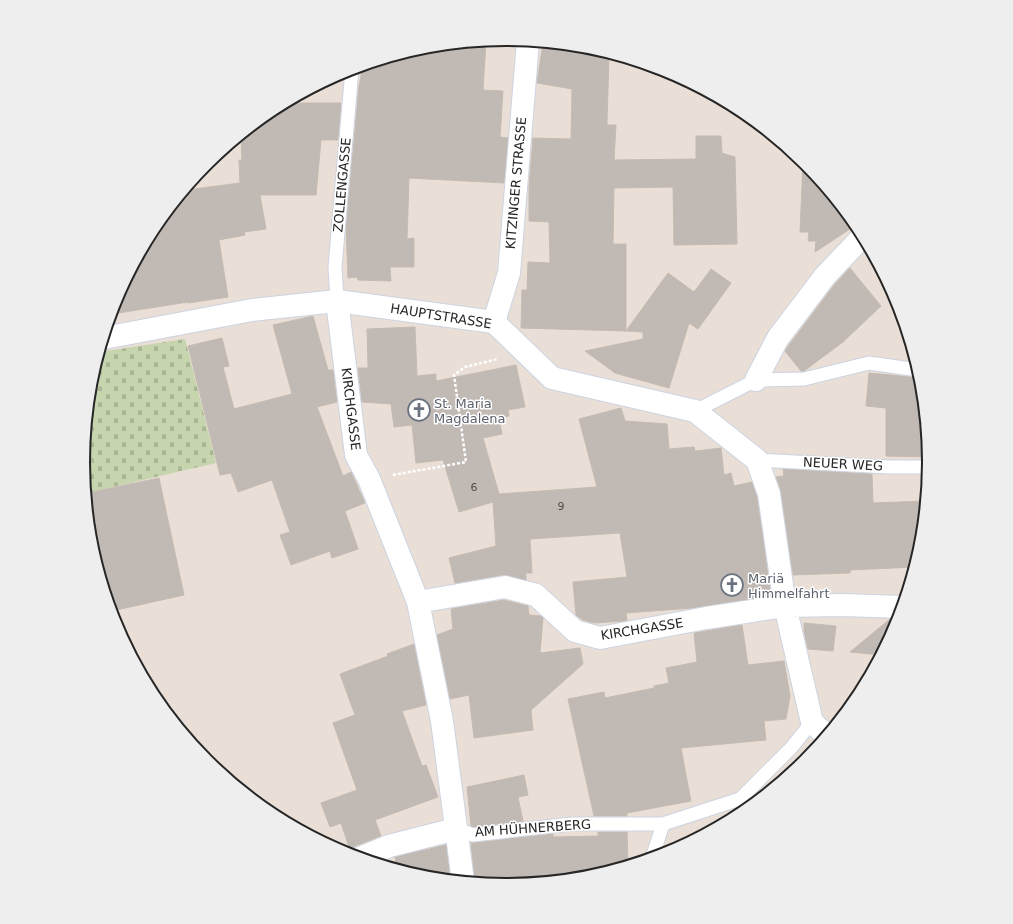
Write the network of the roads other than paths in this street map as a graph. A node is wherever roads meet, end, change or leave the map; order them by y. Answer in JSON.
{"nodes":[{"id":1,"x":528,"y":47,"type":"edge"},
{"id":2,"x":351,"y":76,"type":"edge"},
{"id":3,"x":858,"y":241,"type":"edge"},
{"id":4,"x":337,"y":301,"type":"junction"},
{"id":5,"x":494,"y":322,"type":"junction"},
{"id":6,"x":110,"y":337,"type":"edge"},
{"id":7,"x":912,"y":369,"type":"edge"},
{"id":8,"x":756,"y":380,"type":"junction"},
{"id":9,"x":695,"y":410,"type":"junction"},
{"id":10,"x":756,"y":460,"type":"junction"},
{"id":11,"x":922,"y":467,"type":"edge"},
{"id":12,"x":418,"y":602,"type":"junction"},
{"id":13,"x":785,"y":606,"type":"junction"},
{"id":14,"x":896,"y":606,"type":"edge"},
{"id":15,"x":819,"y":729,"type":"edge"},
{"id":16,"x":663,"y":824,"type":"junction"},
{"id":17,"x":456,"y":829,"type":"junction"},
{"id":18,"x":654,"y":850,"type":"edge"},
{"id":19,"x":369,"y":854,"type":"edge"},
{"id":20,"x":462,"y":875,"type":"edge"}],
"edges":[{"from":1,"to":5,"type":"street","name":"KITZINGER STRASSE"},
{"from":2,"to":4,"type":"lane","name":"ZOLLENGASSE"},
{"from":3,"to":8,"type":"street"},
{"from":4,"to":5,"type":"street","name":"HAUPTSTRASSE"},
{"from":4,"to":6,"type":"street","name":"HAUPTSTRASSE"},
{"from":4,"to":12,"type":"street","name":"KIRCHGASSE"},
{"from":5,"to":9,"type":"street","name":"HAUPTSTRASSE"},
{"from":7,"to":8,"type":"lane"},
{"from":8,"to":9,"type":"lane"},
{"from":9,"to":10,"type":"street","name":"HAUPTSTRASSE"},
{"from":10,"to":11,"type":"lane","name":"NEUER WEG"},
{"from":10,"to":13,"type":"street","name":"HAUPTSTRASSE"},
{"from":12,"to":13,"type":"street","name":"KIRCHGASSE"},
{"from":12,"to":17,"type":"street","name":"KIRCHGASSE"},
{"from":13,"to":14,"type":"street","name":"KIRCHGASSE"},
{"from":13,"to":15,"type":"street","name":"AM HÜHNERBERG"},
{"from":15,"to":16,"type":"lane","name":"AM HÜHNERBERG"},
{"from":16,"to":17,"type":"lane","name":"AM HÜHNERBERG"},
{"from":16,"to":18,"type":"lane"},
{"from":17,"to":19,"type":"street"},
{"from":17,"to":20,"type":"street","name":"AM HÜHNERBERG"}]}
